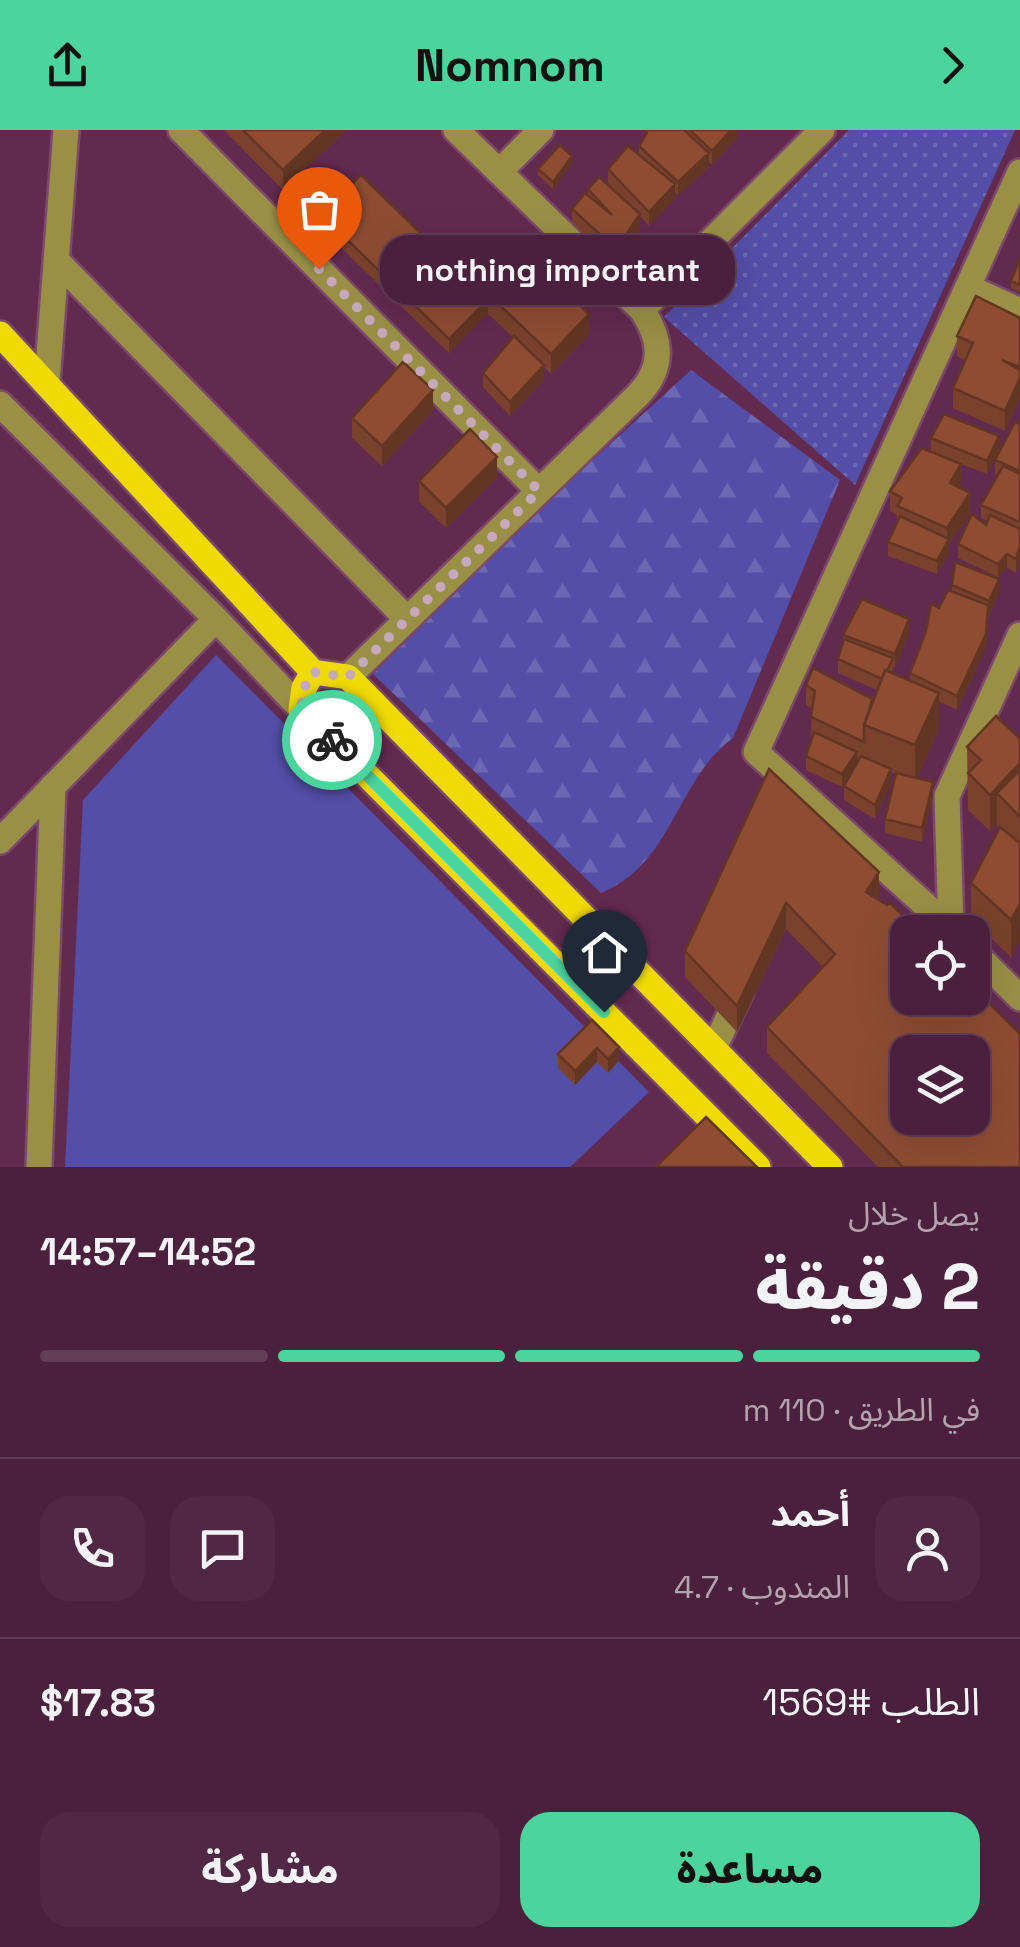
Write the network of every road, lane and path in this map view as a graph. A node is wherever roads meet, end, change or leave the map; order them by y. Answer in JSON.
{"nodes":[{"id":1,"x":66,"y":130,"type":"edge"},
{"id":2,"x":181,"y":130,"type":"edge"},
{"id":3,"x":456,"y":130,"type":"edge"},
{"id":4,"x":540,"y":130,"type":"edge"},
{"id":5,"x":822,"y":130,"type":"edge"},
{"id":6,"x":499,"y":172,"type":"junction"},
{"id":7,"x":1020,"y":172,"type":"edge"},
{"id":8,"x":56,"y":260,"type":"junction"},
{"id":9,"x":968,"y":287,"type":"junction"},
{"id":10,"x":642,"y":310,"type":"junction"},
{"id":11,"x":1020,"y":311,"type":"edge"},
{"id":12,"x":0,"y":334,"type":"edge"},
{"id":13,"x":48,"y":382,"type":"junction"},
{"id":14,"x":0,"y":404,"type":"edge"},
{"id":15,"x":539,"y":491,"type":"junction"},
{"id":16,"x":407,"y":618,"type":"junction"},
{"id":17,"x":216,"y":619,"type":"junction"},
{"id":18,"x":1020,"y":635,"type":"edge"},
{"id":19,"x":313,"y":672,"type":"junction"},
{"id":20,"x":348,"y":677,"type":"junction"},
{"id":21,"x":301,"y":709,"type":"junction"},
{"id":22,"x":984,"y":716,"type":"junction"},
{"id":23,"x":1008,"y":740,"type":"edge"},
{"id":24,"x":53,"y":786,"type":"junction"},
{"id":25,"x":0,"y":841,"type":"edge"},
{"id":26,"x":935,"y":915,"type":"edge"},
{"id":27,"x":952,"y":915,"type":"edge"},
{"id":28,"x":755,"y":960,"type":"edge"},
{"id":29,"x":990,"y":968,"type":"edge"},
{"id":30,"x":1020,"y":998,"type":"edge"},
{"id":31,"x":714,"y":1048,"type":"junction"},
{"id":32,"x":714,"y":1123,"type":"junction"},
{"id":33,"x":692,"y":1145,"type":"edge"},
{"id":34,"x":39,"y":1167,"type":"edge"},
{"id":35,"x":758,"y":1167,"type":"edge"},
{"id":36,"x":830,"y":1167,"type":"edge"}],
"edges":[{"from":1,"to":8,"type":"street"},
{"from":2,"to":15,"type":"street"},
{"from":3,"to":6,"type":"street"},
{"from":4,"to":6,"type":"street"},
{"from":5,"to":10,"type":"street"},
{"from":6,"to":10,"type":"street"},
{"from":7,"to":9,"type":"street"},
{"from":8,"to":13,"type":"street"},
{"from":8,"to":16,"type":"street"},
{"from":9,"to":11,"type":"street"},
{"from":9,"to":26,"type":"street"},
{"from":10,"to":15,"type":"street"},
{"from":12,"to":13,"type":"main road"},
{"from":13,"to":19,"type":"main road"},
{"from":14,"to":17,"type":"street"},
{"from":15,"to":16,"type":"street"},
{"from":16,"to":20,"type":"street"},
{"from":17,"to":21,"type":"street"},
{"from":17,"to":24,"type":"street"},
{"from":18,"to":22,"type":"street"},
{"from":19,"to":20,"type":"main road"},
{"from":19,"to":21,"type":"main road"},
{"from":20,"to":31,"type":"main road"},
{"from":21,"to":32,"type":"main road"},
{"from":22,"to":23,"type":"street"},
{"from":22,"to":27,"type":"street"},
{"from":24,"to":25,"type":"street"},
{"from":24,"to":34,"type":"street"},
{"from":28,"to":31,"type":"street"},
{"from":29,"to":30,"type":"street"},
{"from":31,"to":36,"type":"main road"},
{"from":32,"to":33,"type":"street"},
{"from":32,"to":35,"type":"main road"}]}
